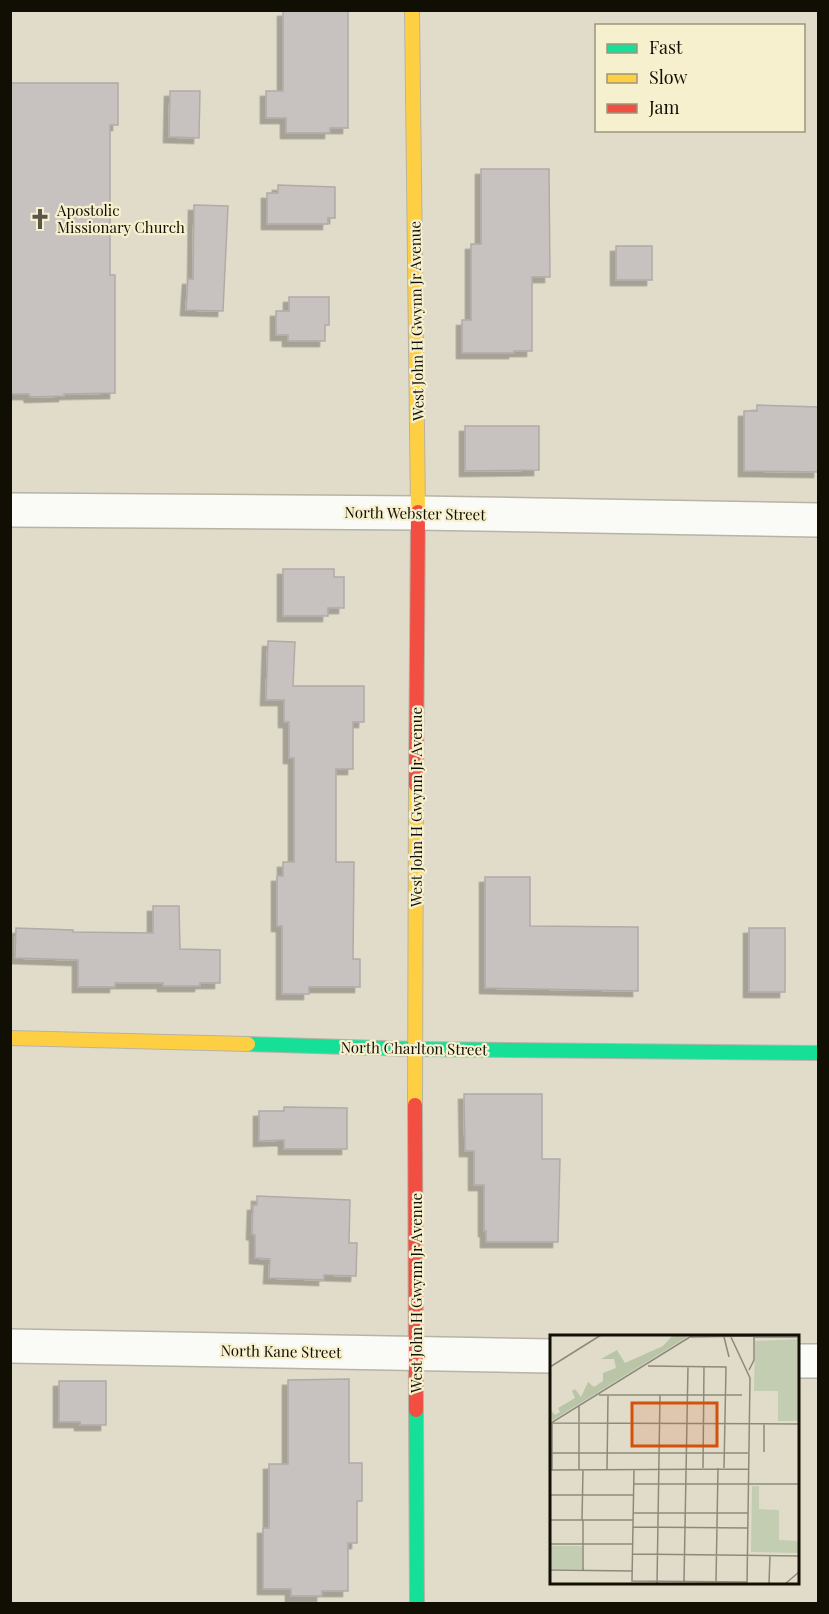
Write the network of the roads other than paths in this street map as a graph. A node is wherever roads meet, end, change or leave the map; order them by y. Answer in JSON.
{"nodes":[{"id":1,"x":412,"y":10,"type":"edge"},
{"id":2,"x":10,"y":510,"type":"edge"},
{"id":3,"x":418,"y":513,"type":"junction"},
{"id":4,"x":819,"y":520,"type":"edge"},
{"id":5,"x":10,"y":1038,"type":"edge"},
{"id":6,"x":415,"y":1049,"type":"junction"},
{"id":7,"x":819,"y":1053,"type":"edge"},
{"id":8,"x":10,"y":1346,"type":"edge"},
{"id":9,"x":416,"y":1353,"type":"junction"},
{"id":10,"x":550,"y":1356,"type":"edge"},
{"id":11,"x":799,"y":1361,"type":"edge"},
{"id":12,"x":819,"y":1361,"type":"edge"},
{"id":13,"x":417,"y":1604,"type":"edge"}],
"edges":[{"from":1,"to":3,"type":"street","name":"West John H Gwynn Jr Avenue"},
{"from":2,"to":3,"type":"street","name":"North Webster Street"},
{"from":3,"to":4,"type":"street","name":"North Webster Street"},
{"from":3,"to":6,"type":"street","name":"West John H Gwynn Jr Avenue"},
{"from":5,"to":6,"type":"street","name":"North Charlton Street"},
{"from":6,"to":7,"type":"street","name":"North Charlton Street"},
{"from":6,"to":9,"type":"street","name":"West John H Gwynn Jr Avenue"},
{"from":8,"to":9,"type":"street","name":"North Kane Street"},
{"from":9,"to":10,"type":"street","name":"North Kane Street"},
{"from":9,"to":13,"type":"street","name":"West John H Gwynn Jr Avenue"},
{"from":11,"to":12,"type":"street"}]}
